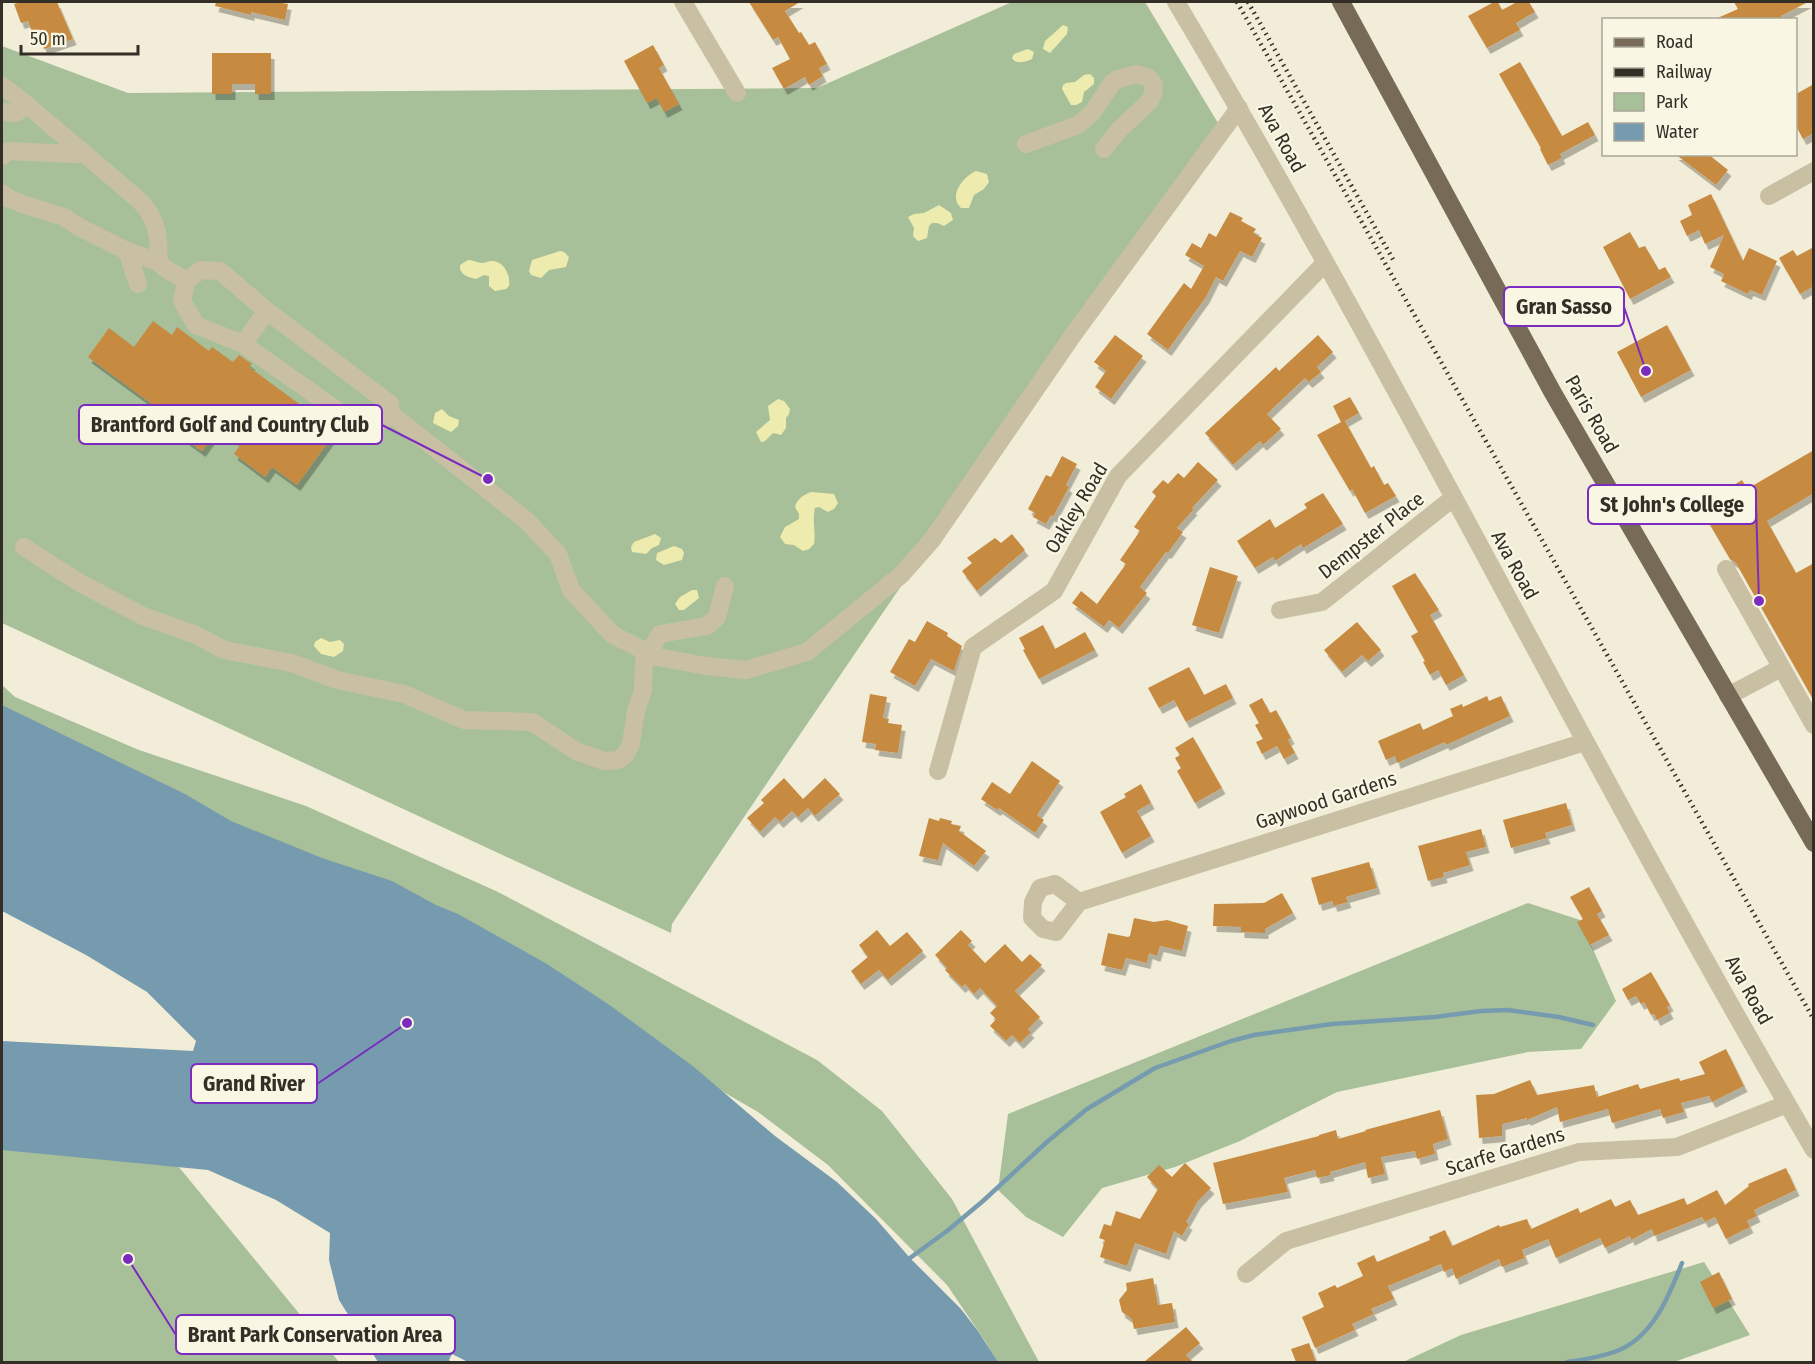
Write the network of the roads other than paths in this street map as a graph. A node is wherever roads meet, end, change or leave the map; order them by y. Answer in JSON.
{"nodes":[{"id":1,"x":683,"y":2,"type":"edge"},
{"id":2,"x":1176,"y":2,"type":"edge"},
{"id":3,"x":1341,"y":2,"type":"edge"},
{"id":4,"x":2,"y":86,"type":"edge"},
{"id":5,"x":737,"y":93,"type":"dead end"},
{"id":6,"x":27,"y":105,"type":"junction"},
{"id":7,"x":1239,"y":108,"type":"junction"},
{"id":8,"x":2,"y":112,"type":"edge"},
{"id":9,"x":1026,"y":144,"type":"dead end"},
{"id":10,"x":1104,"y":149,"type":"dead end"},
{"id":11,"x":82,"y":152,"type":"junction"},
{"id":12,"x":2,"y":156,"type":"edge"},
{"id":13,"x":1814,"y":171,"type":"edge"},
{"id":14,"x":2,"y":193,"type":"edge"},
{"id":15,"x":1769,"y":196,"type":"dead end"},
{"id":16,"x":127,"y":251,"type":"junction"},
{"id":17,"x":158,"y":262,"type":"junction"},
{"id":18,"x":1325,"y":263,"type":"junction"},
{"id":19,"x":187,"y":280,"type":"junction"},
{"id":20,"x":138,"y":284,"type":"dead end"},
{"id":21,"x":267,"y":311,"type":"junction"},
{"id":22,"x":243,"y":344,"type":"junction"},
{"id":23,"x":391,"y":414,"type":"junction"},
{"id":24,"x":1453,"y":498,"type":"junction"},
{"id":25,"x":24,"y":547,"type":"dead end"},
{"id":26,"x":1726,"y":569,"type":"dead end"},
{"id":27,"x":725,"y":585,"type":"dead end"},
{"id":28,"x":1280,"y":610,"type":"dead end"},
{"id":29,"x":648,"y":653,"type":"junction"},
{"id":30,"x":1781,"y":668,"type":"junction"},
{"id":31,"x":1728,"y":696,"type":"junction"},
{"id":32,"x":1814,"y":726,"type":"edge"},
{"id":33,"x":1586,"y":742,"type":"junction"},
{"id":34,"x":938,"y":771,"type":"dead end"},
{"id":35,"x":1814,"y":843,"type":"edge"},
{"id":36,"x":1080,"y":902,"type":"dead end"},
{"id":37,"x":1787,"y":1104,"type":"junction"},
{"id":38,"x":1814,"y":1149,"type":"edge"},
{"id":39,"x":1246,"y":1274,"type":"dead end"}],
"edges":[{"from":1,"to":5,"type":"street"},
{"from":2,"to":7,"type":"street","name":"Ava Road"},
{"from":3,"to":31,"type":"main road","name":"Paris Road"},
{"from":4,"to":6,"type":"street"},
{"from":6,"to":8,"type":"street"},
{"from":6,"to":11,"type":"street"},
{"from":7,"to":18,"type":"street","name":"Ava Road"},
{"from":7,"to":29,"type":"street"},
{"from":9,"to":10,"type":"street"},
{"from":11,"to":12,"type":"street"},
{"from":11,"to":17,"type":"street"},
{"from":13,"to":15,"type":"street"},
{"from":14,"to":16,"type":"street"},
{"from":16,"to":17,"type":"street"},
{"from":16,"to":20,"type":"street"},
{"from":17,"to":19,"type":"street"},
{"from":18,"to":24,"type":"street","name":"Ava Road"},
{"from":18,"to":34,"type":"street","name":"Oakley Road"},
{"from":19,"to":21,"type":"street"},
{"from":19,"to":22,"type":"street"},
{"from":21,"to":22,"type":"street"},
{"from":21,"to":23,"type":"street"},
{"from":22,"to":23,"type":"street"},
{"from":23,"to":29,"type":"street"},
{"from":24,"to":28,"type":"street","name":"Dempster Place"},
{"from":24,"to":33,"type":"street","name":"Ava Road"},
{"from":25,"to":29,"type":"street"},
{"from":26,"to":30,"type":"street"},
{"from":27,"to":29,"type":"street"},
{"from":30,"to":31,"type":"street"},
{"from":30,"to":32,"type":"street"},
{"from":31,"to":35,"type":"main road","name":"Paris Road"},
{"from":33,"to":36,"type":"street","name":"Gaywood Gardens"},
{"from":33,"to":37,"type":"street","name":"Ava Road"},
{"from":37,"to":38,"type":"street","name":"Ava Road"},
{"from":37,"to":39,"type":"street","name":"Scarfe Gardens"}]}
